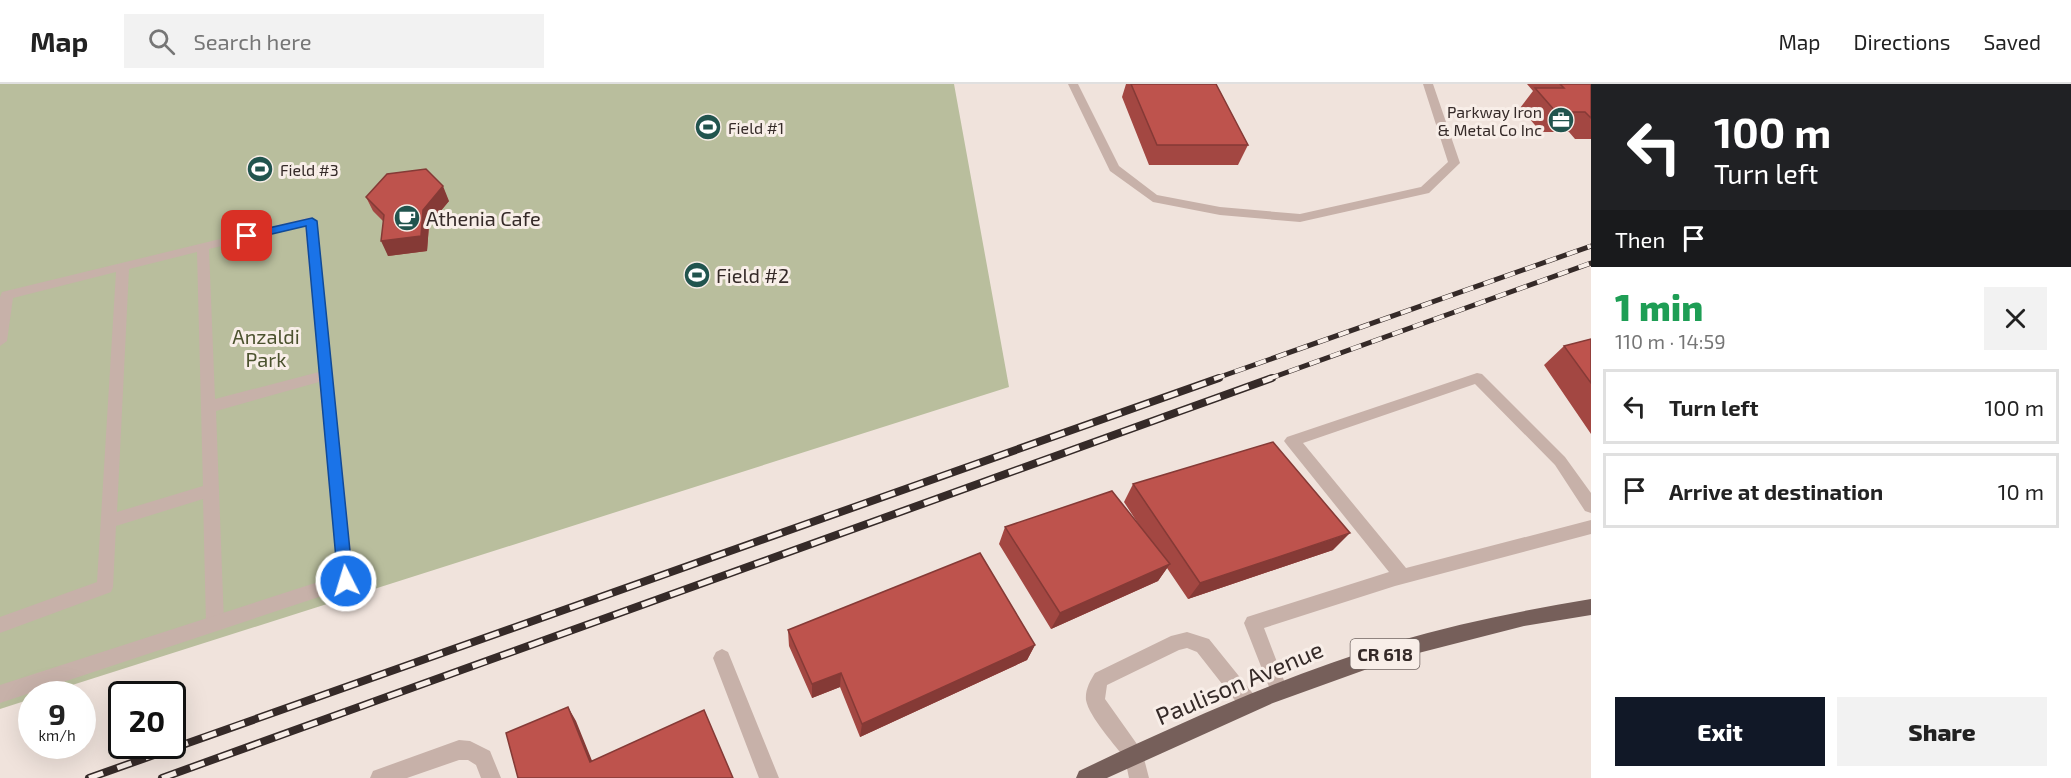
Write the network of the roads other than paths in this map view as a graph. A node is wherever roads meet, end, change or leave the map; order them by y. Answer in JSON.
{"nodes":[{"id":1,"x":1073,"y":84,"type":"edge"},
{"id":2,"x":1428,"y":84,"type":"edge"},
{"id":3,"x":203,"y":246,"type":"junction"},
{"id":4,"x":123,"y":268,"type":"junction"},
{"id":5,"x":0,"y":341,"type":"edge"},
{"id":6,"x":326,"y":375,"type":"junction"},
{"id":7,"x":208,"y":406,"type":"junction"},
{"id":8,"x":211,"y":490,"type":"junction"},
{"id":9,"x":1591,"y":506,"type":"edge"},
{"id":10,"x":108,"y":521,"type":"junction"},
{"id":11,"x":1591,"y":527,"type":"edge"},
{"id":12,"x":1399,"y":578,"type":"junction"},
{"id":13,"x":1591,"y":607,"type":"edge"},
{"id":14,"x":215,"y":623,"type":"junction"},
{"id":15,"x":0,"y":625,"type":"edge"},
{"id":16,"x":722,"y":658,"type":"dead end"},
{"id":17,"x":1279,"y":691,"type":"junction"},
{"id":18,"x":0,"y":694,"type":"edge"},
{"id":19,"x":1248,"y":702,"type":"junction"},
{"id":20,"x":1134,"y":754,"type":"junction"},
{"id":21,"x":380,"y":778,"type":"edge"},
{"id":22,"x":491,"y":778,"type":"edge"},
{"id":23,"x":769,"y":778,"type":"edge"},
{"id":24,"x":1086,"y":778,"type":"edge"},
{"id":25,"x":1139,"y":778,"type":"edge"}],
"edges":[{"from":1,"to":2,"type":"street"},
{"from":3,"to":4,"type":"street"},
{"from":3,"to":6,"type":"street"},
{"from":3,"to":7,"type":"street"},
{"from":4,"to":5,"type":"street"},
{"from":4,"to":10,"type":"street"},
{"from":6,"to":7,"type":"street"},
{"from":6,"to":14,"type":"street"},
{"from":7,"to":8,"type":"street"},
{"from":8,"to":10,"type":"street"},
{"from":8,"to":14,"type":"street"},
{"from":9,"to":12,"type":"street"},
{"from":10,"to":15,"type":"street"},
{"from":11,"to":12,"type":"street"},
{"from":12,"to":17,"type":"street"},
{"from":13,"to":17,"type":"main road","name":"Paulison Avenue","number":"CR 618"},
{"from":14,"to":18,"type":"street"},
{"from":16,"to":23,"type":"street"},
{"from":17,"to":19,"type":"main road","name":"Paulison Avenue","number":"CR 618"},
{"from":19,"to":20,"type":"main road","name":"Paulison Avenue","number":"CR 618"},
{"from":19,"to":20,"type":"street"},
{"from":20,"to":24,"type":"main road","name":"Paulison Avenue","number":"CR 618"},
{"from":20,"to":25,"type":"street"},
{"from":21,"to":22,"type":"street"}]}
